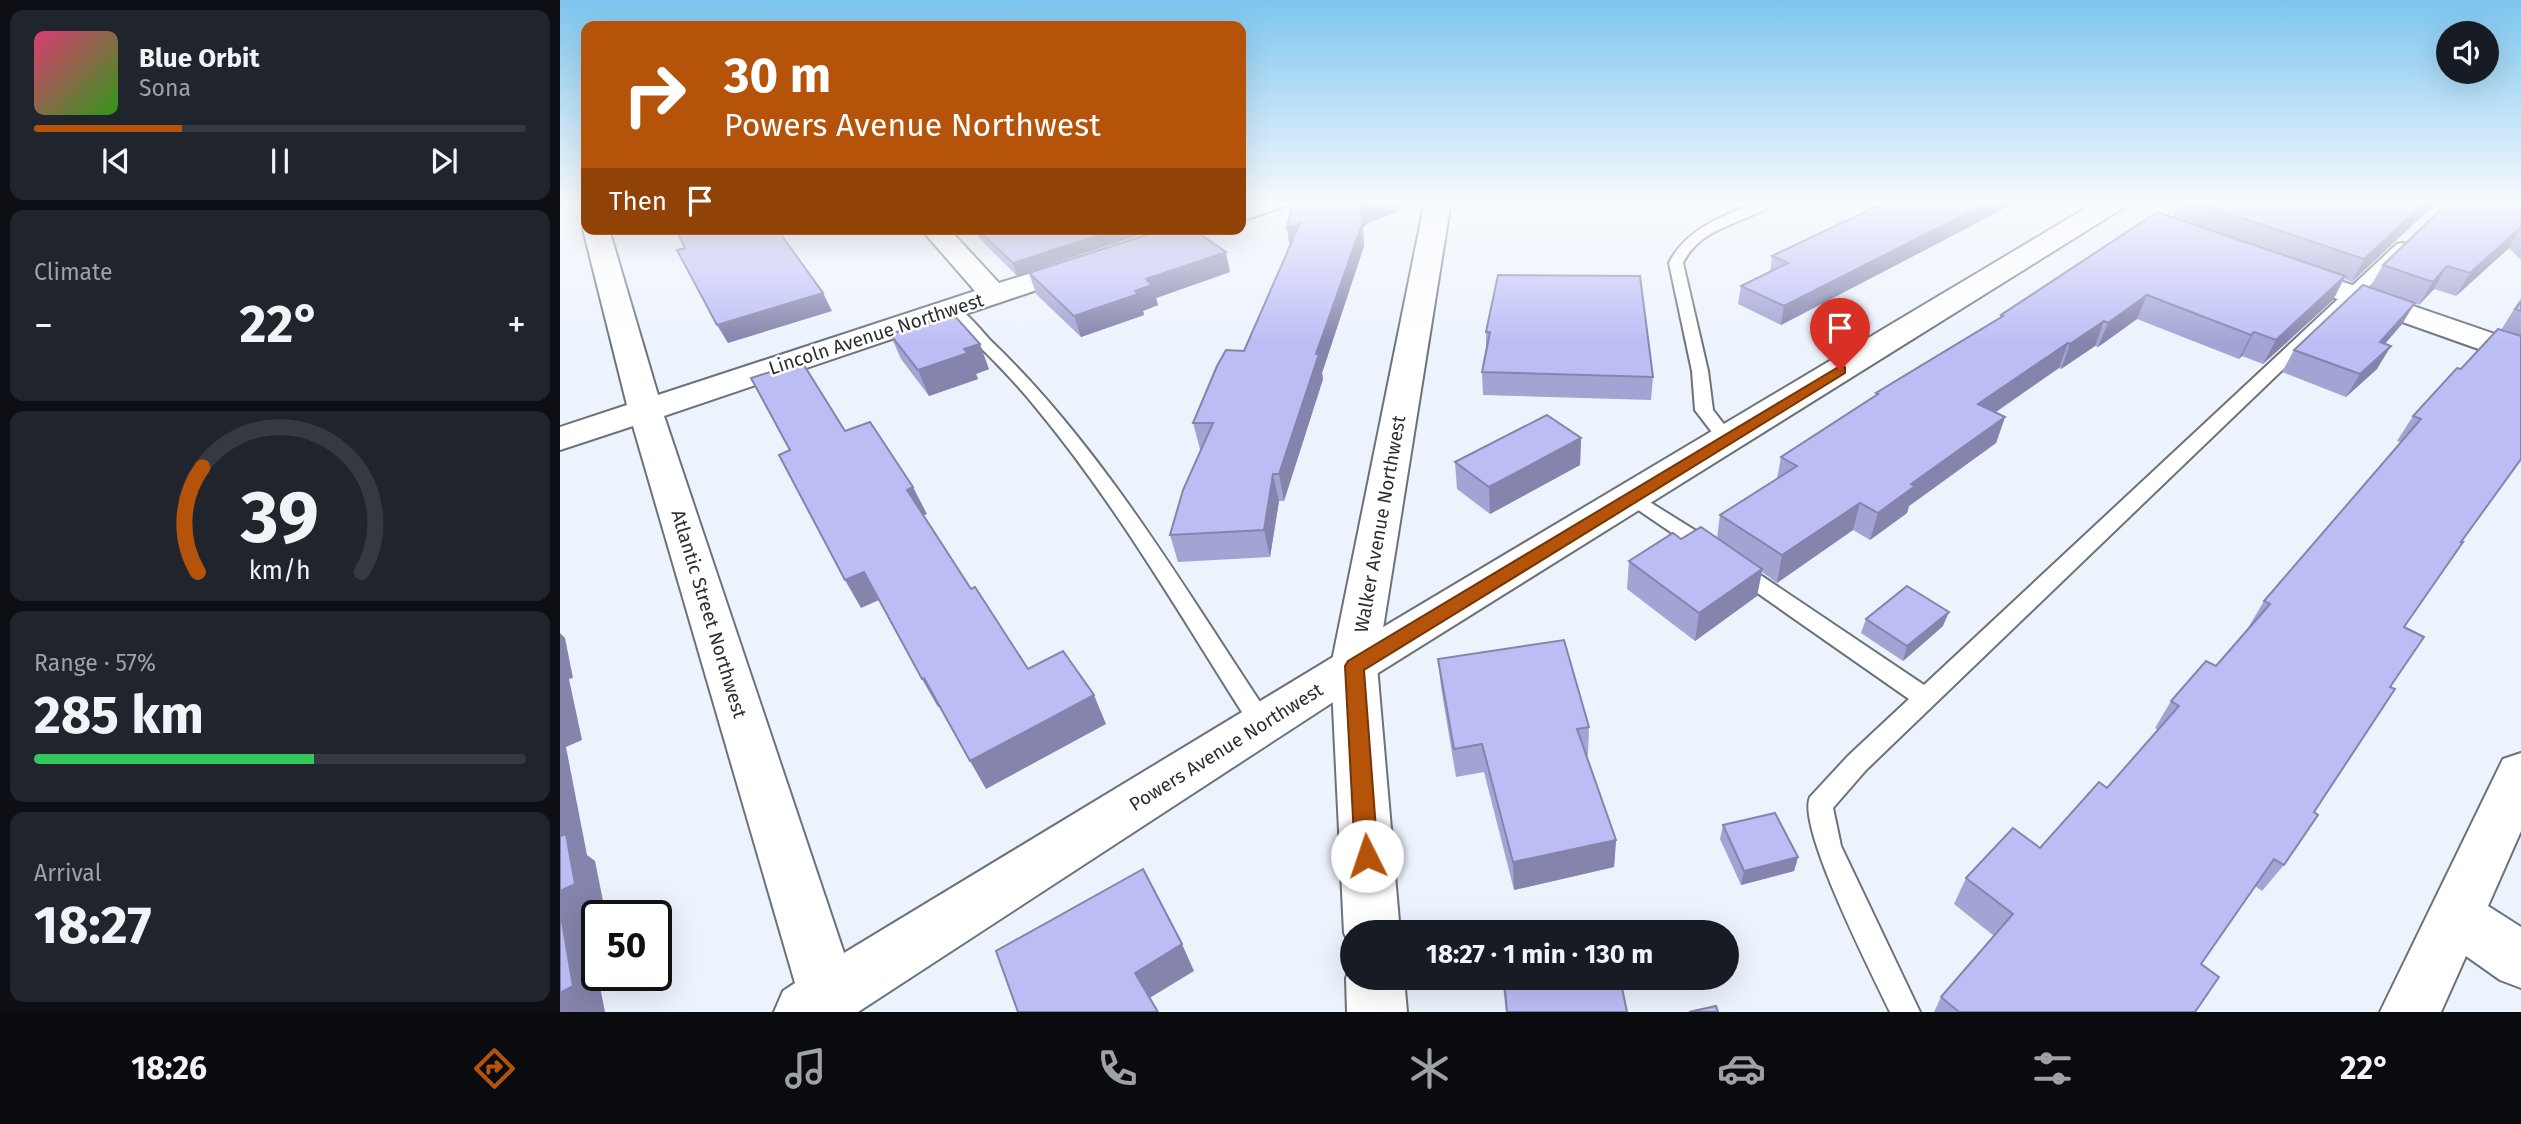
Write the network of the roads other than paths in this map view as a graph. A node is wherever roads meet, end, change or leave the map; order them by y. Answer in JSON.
{"nodes":[{"id":1,"x":601,"y":248,"type":"edge"},
{"id":2,"x":951,"y":248,"type":"edge"},
{"id":3,"x":1429,"y":248,"type":"edge"},
{"id":4,"x":1681,"y":248,"type":"edge"},
{"id":5,"x":2046,"y":248,"type":"edge"},
{"id":6,"x":2400,"y":248,"type":"edge"},
{"id":7,"x":1113,"y":256,"type":"edge"},
{"id":8,"x":2260,"y":262,"type":"edge"},
{"id":9,"x":2351,"y":294,"type":"junction"},
{"id":10,"x":994,"y":295,"type":"junction"},
{"id":11,"x":950,"y":310,"type":"junction"},
{"id":12,"x":2521,"y":354,"type":"edge"},
{"id":13,"x":645,"y":410,"type":"junction"},
{"id":14,"x":560,"y":439,"type":"edge"},
{"id":15,"x":1727,"y":440,"type":"junction"},
{"id":16,"x":1632,"y":497,"type":"junction"},
{"id":17,"x":1354,"y":666,"type":"junction"},
{"id":18,"x":1925,"y":698,"type":"junction"},
{"id":19,"x":1262,"y":724,"type":"junction"},
{"id":20,"x":2521,"y":774,"type":"edge"},
{"id":21,"x":2455,"y":916,"type":"junction"},
{"id":22,"x":1371,"y":920,"type":"edge"},
{"id":23,"x":2521,"y":960,"type":"edge"},
{"id":24,"x":1376,"y":990,"type":"edge"},
{"id":25,"x":817,"y":1004,"type":"edge"},
{"id":26,"x":1377,"y":1012,"type":"edge"},
{"id":27,"x":1905,"y":1012,"type":"edge"},
{"id":28,"x":2410,"y":1012,"type":"edge"}],
"edges":[{"from":1,"to":13,"type":"street","name":"Atlantic Street Northwest"},
{"from":2,"to":10,"type":"street"},
{"from":3,"to":17,"type":"street","name":"Walker Avenue Northwest"},
{"from":4,"to":15,"type":"lane"},
{"from":5,"to":15,"type":"street","name":"Powers Avenue Northwest"},
{"from":6,"to":9,"type":"lane"},
{"from":7,"to":10,"type":"street","name":"Lincoln Avenue Northwest"},
{"from":8,"to":9,"type":"street"},
{"from":9,"to":12,"type":"street"},
{"from":9,"to":18,"type":"lane"},
{"from":10,"to":11,"type":"street","name":"Lincoln Avenue Northwest"},
{"from":11,"to":13,"type":"street","name":"Lincoln Avenue Northwest"},
{"from":11,"to":19,"type":"lane"},
{"from":13,"to":14,"type":"street","name":"Lincoln Avenue Northwest"},
{"from":13,"to":25,"type":"street","name":"Atlantic Street Northwest"},
{"from":15,"to":16,"type":"street","name":"Powers Avenue Northwest"},
{"from":16,"to":17,"type":"street","name":"Powers Avenue Northwest"},
{"from":16,"to":18,"type":"lane"},
{"from":17,"to":19,"type":"street","name":"Powers Avenue Northwest"},
{"from":17,"to":22,"type":"street","name":"Walker Avenue Northwest"},
{"from":18,"to":27,"type":"lane"},
{"from":19,"to":25,"type":"street","name":"Powers Avenue Northwest"},
{"from":20,"to":21,"type":"street"},
{"from":21,"to":23,"type":"street"},
{"from":21,"to":28,"type":"street"},
{"from":24,"to":26,"type":"street"}]}
